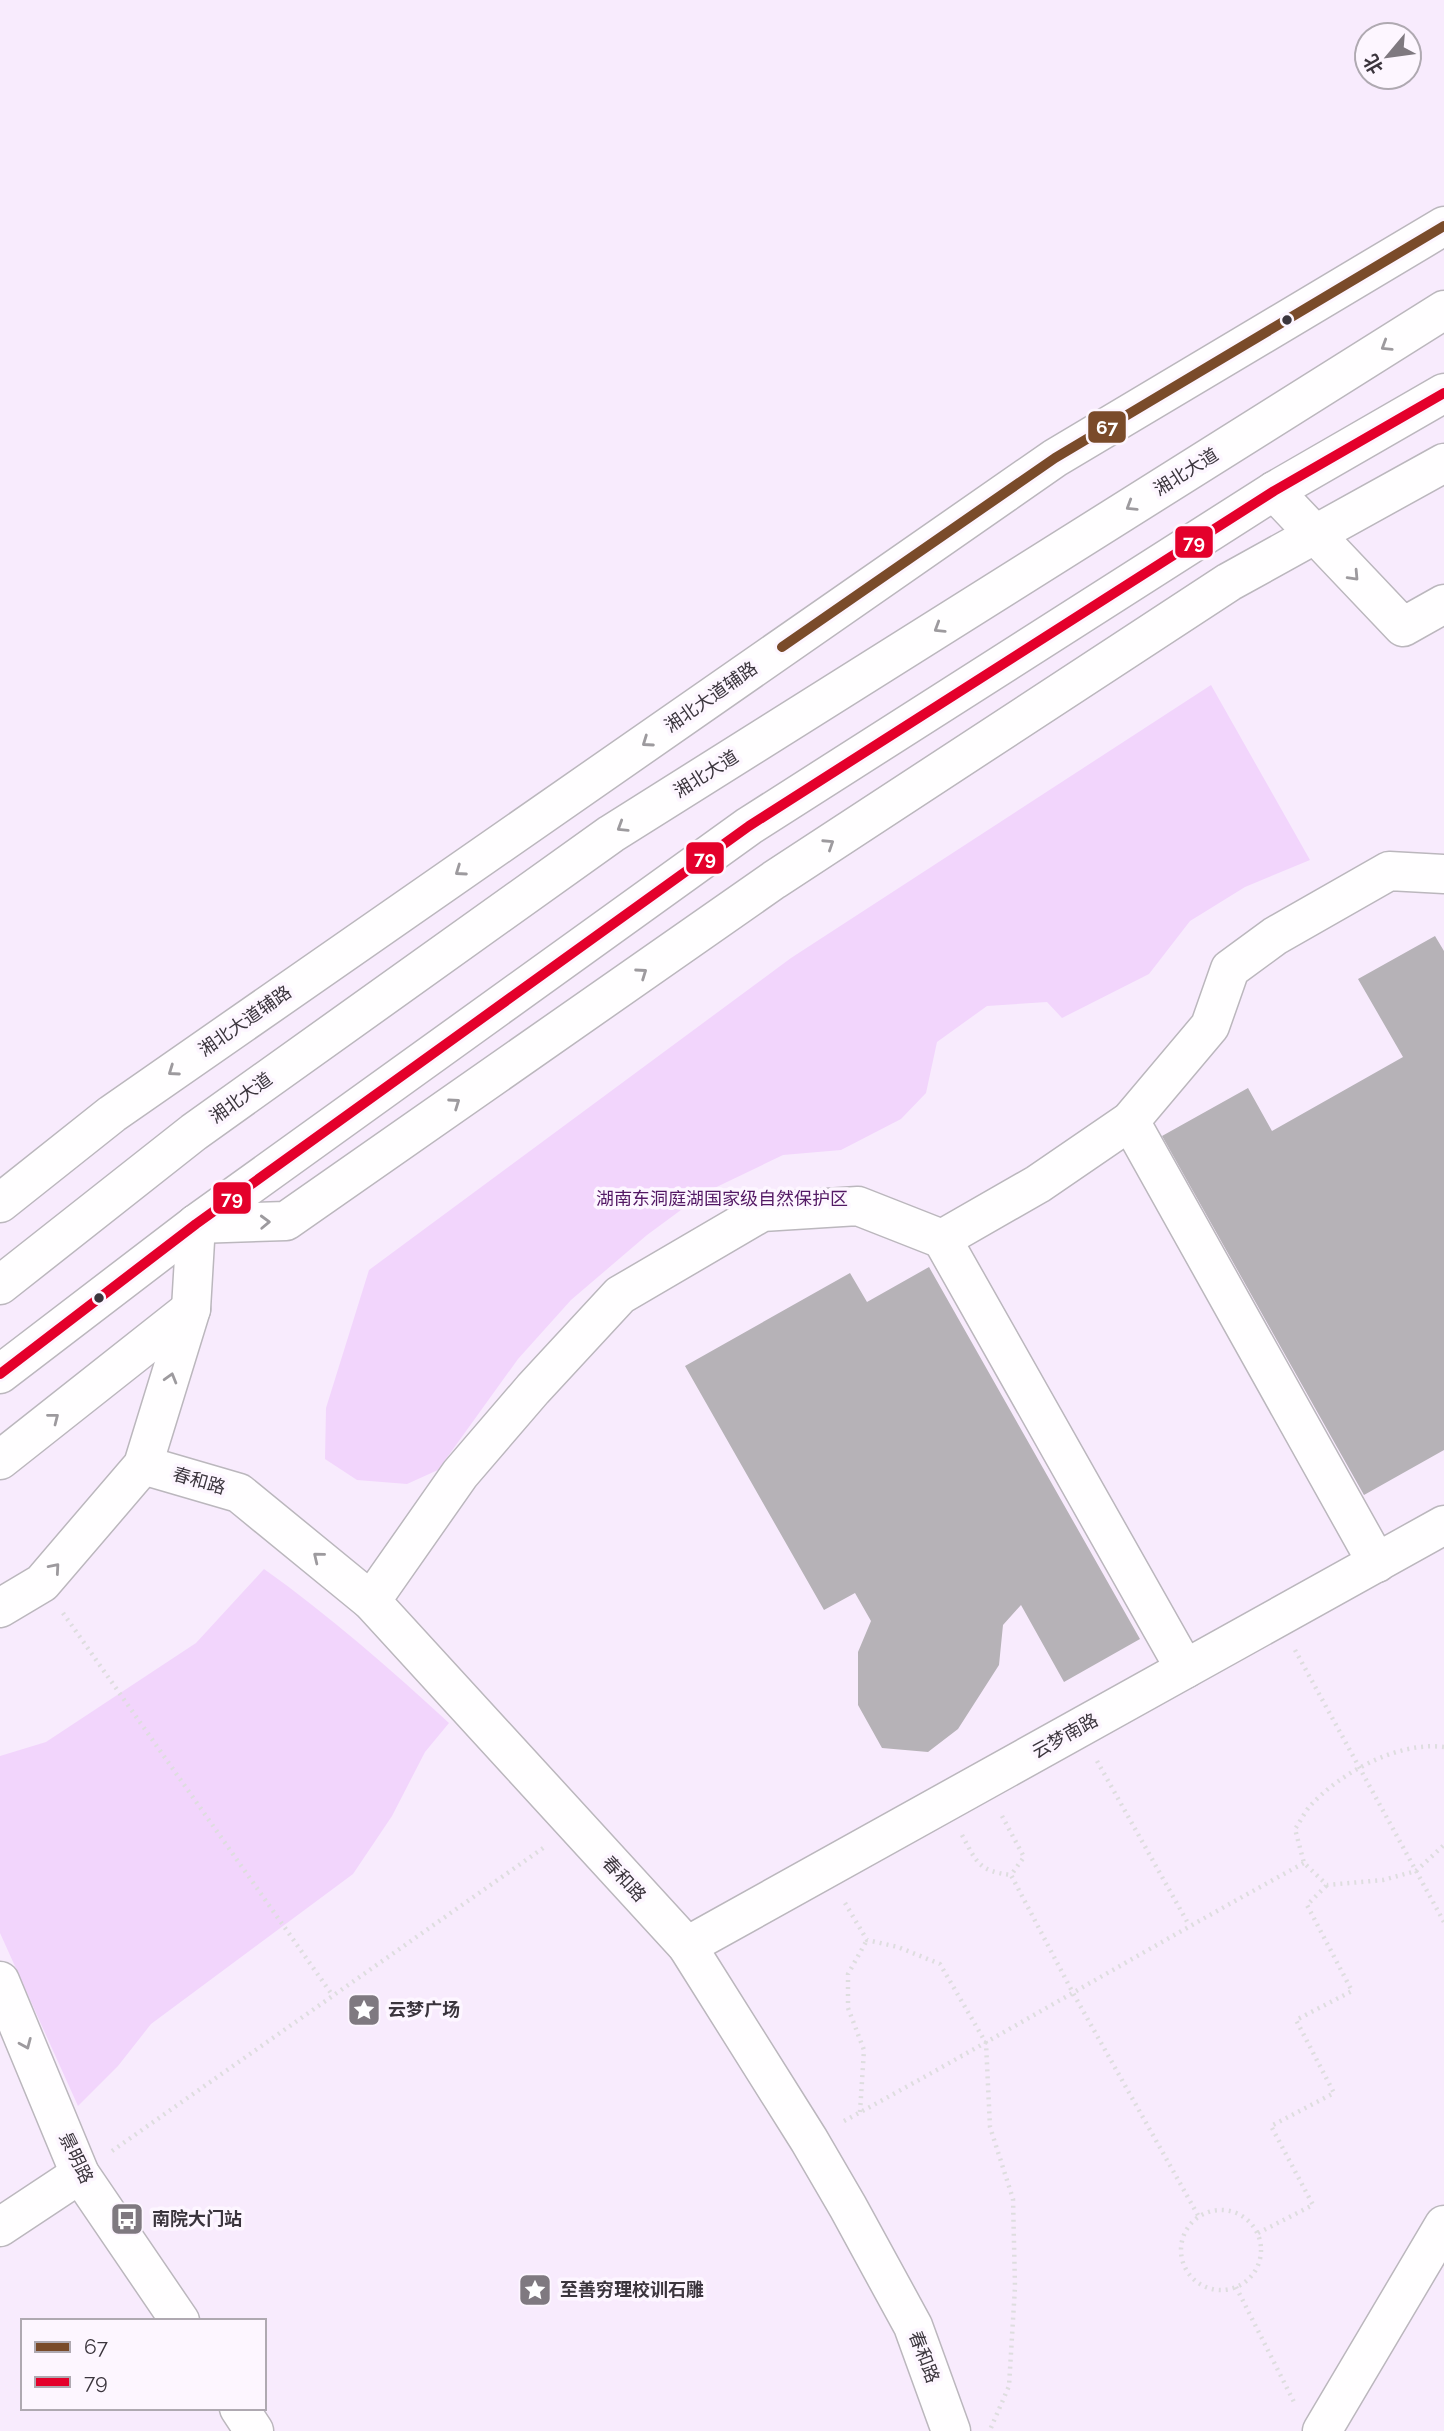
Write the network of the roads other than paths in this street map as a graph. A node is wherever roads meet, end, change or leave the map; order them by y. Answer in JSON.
{"nodes":[{"id":1,"x":1444,"y":226,"type":"edge"},
{"id":2,"x":1444,"y":310,"type":"edge"},
{"id":3,"x":1444,"y":393,"type":"edge"},
{"id":4,"x":1444,"y":463,"type":"edge"},
{"id":5,"x":1274,"y":491,"type":"junction"},
{"id":6,"x":1315,"y":535,"type":"junction"},
{"id":7,"x":1444,"y":604,"type":"edge"},
{"id":8,"x":1444,"y":874,"type":"edge"},
{"id":9,"x":1130,"y":1121,"type":"junction"},
{"id":10,"x":0,"y":1203,"type":"edge"},
{"id":11,"x":197,"y":1224,"type":"junction"},
{"id":12,"x":942,"y":1239,"type":"junction"},
{"id":13,"x":0,"y":1285,"type":"edge"},
{"id":14,"x":191,"y":1309,"type":"junction"},
{"id":15,"x":0,"y":1374,"type":"edge"},
{"id":16,"x":0,"y":1460,"type":"edge"},
{"id":17,"x":143,"y":1465,"type":"junction"},
{"id":18,"x":1444,"y":1525,"type":"edge"},
{"id":19,"x":1377,"y":1563,"type":"junction"},
{"id":20,"x":371,"y":1601,"type":"junction"},
{"id":21,"x":0,"y":1608,"type":"edge"},
{"id":22,"x":1185,"y":1669,"type":"junction"},
{"id":23,"x":687,"y":1947,"type":"junction"},
{"id":24,"x":0,"y":1981,"type":"edge"},
{"id":25,"x":80,"y":2174,"type":"junction"},
{"id":26,"x":1444,"y":2225,"type":"edge"},
{"id":27,"x":0,"y":2227,"type":"edge"},
{"id":28,"x":179,"y":2319,"type":"edge"},
{"id":29,"x":240,"y":2410,"type":"edge"},
{"id":30,"x":1310,"y":2419,"type":"edge"},
{"id":31,"x":254,"y":2431,"type":"edge"},
{"id":32,"x":951,"y":2431,"type":"edge"}],
"edges":[{"from":1,"to":10,"type":"main road","name":"湘北大道辅路","one_way":true},
{"from":2,"to":13,"type":"main road","name":"湘北大道","one_way":true},
{"from":3,"to":5,"type":"main road"},
{"from":4,"to":6,"type":"main road"},
{"from":5,"to":6,"type":"main road"},
{"from":5,"to":11,"type":"main road"},
{"from":6,"to":7,"type":"main road","one_way":true},
{"from":11,"to":6,"type":"main road","one_way":true},
{"from":8,"to":9,"type":"main road"},
{"from":9,"to":12,"type":"main road"},
{"from":9,"to":19,"type":"main road"},
{"from":11,"to":14,"type":"main road"},
{"from":11,"to":15,"type":"main road"},
{"from":12,"to":20,"type":"main road"},
{"from":12,"to":22,"type":"main road"},
{"from":16,"to":14,"type":"main road","one_way":true},
{"from":17,"to":14,"type":"main road","one_way":true},
{"from":20,"to":17,"type":"main road","name":"春和路","one_way":true},
{"from":21,"to":17,"type":"main road","one_way":true},
{"from":18,"to":19,"type":"main road","name":"云梦南路"},
{"from":19,"to":22,"type":"main road","name":"云梦南路"},
{"from":20,"to":23,"type":"main road","name":"春和路"},
{"from":22,"to":23,"type":"main road","name":"云梦南路"},
{"from":23,"to":32,"type":"main road","name":"春和路"},
{"from":24,"to":25,"type":"main road","name":"景明路","one_way":true},
{"from":25,"to":27,"type":"main road"},
{"from":25,"to":28,"type":"main road","name":"景明路"},
{"from":26,"to":30,"type":"main road"},
{"from":29,"to":31,"type":"main road"}]}
